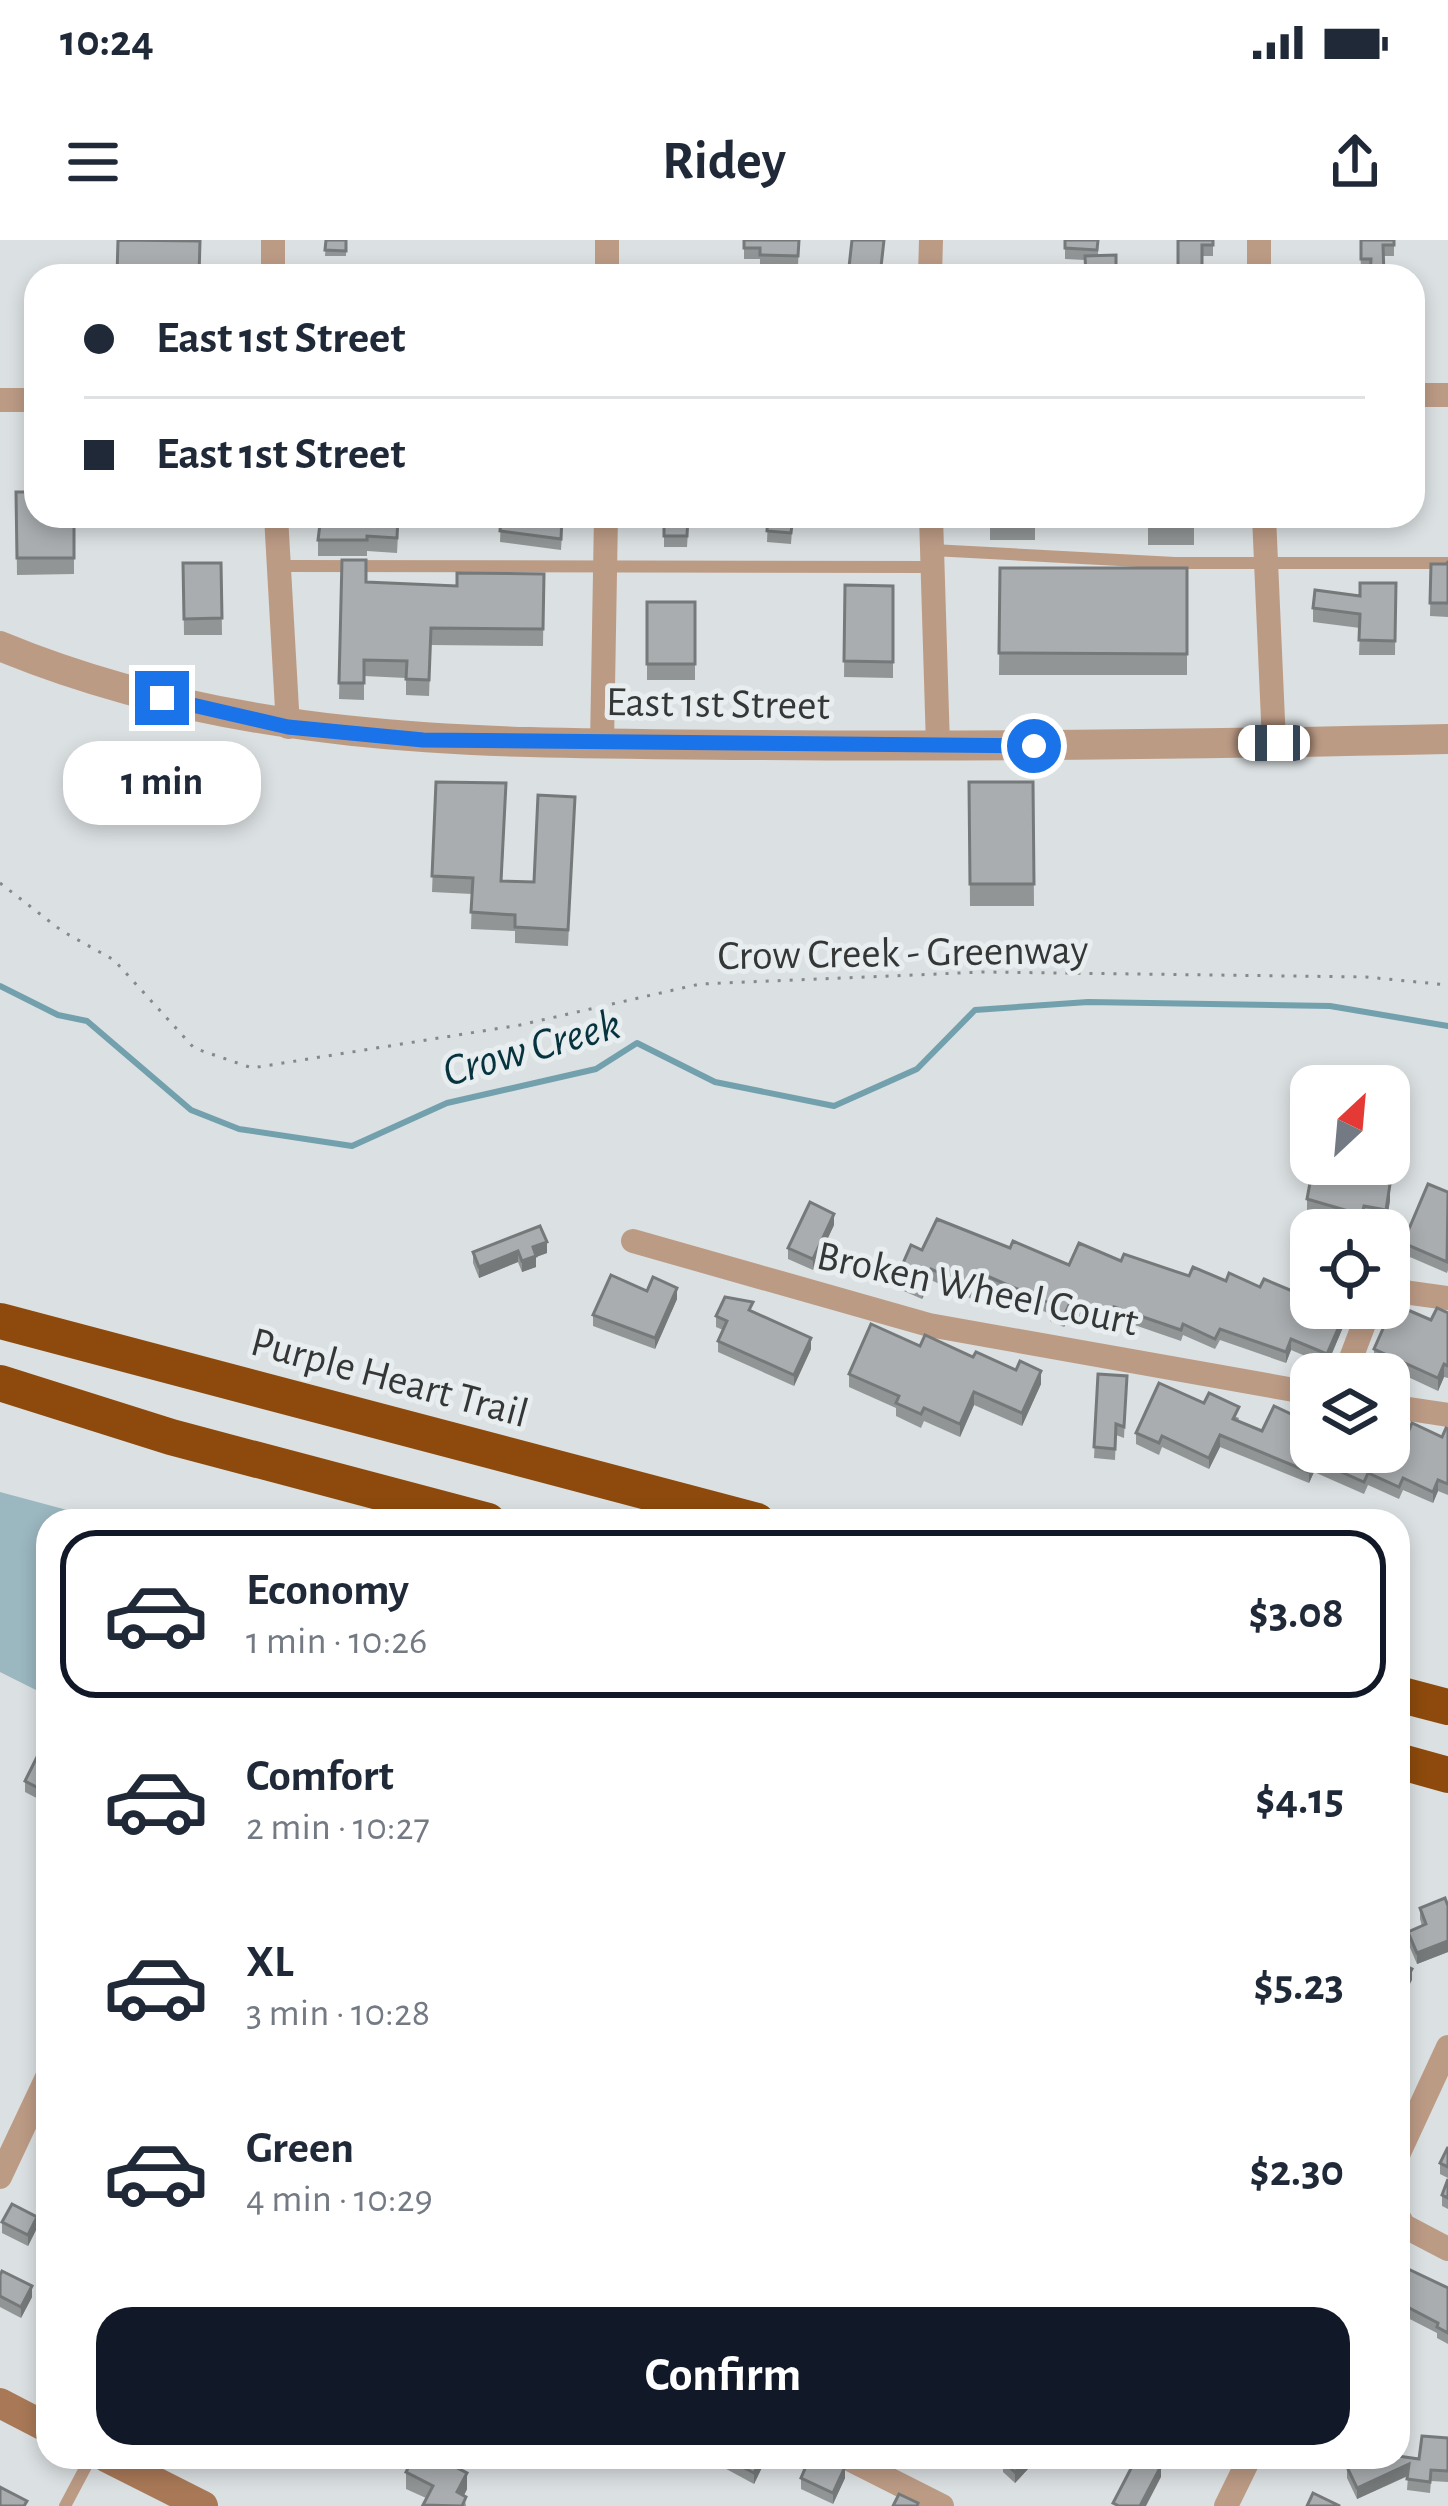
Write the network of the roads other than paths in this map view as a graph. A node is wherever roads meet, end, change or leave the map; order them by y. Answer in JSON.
{"nodes":[{"id":1,"x":277,"y":528,"type":"edge"},
{"id":2,"x":606,"y":528,"type":"edge"},
{"id":3,"x":932,"y":528,"type":"edge"},
{"id":4,"x":1264,"y":528,"type":"edge"},
{"id":5,"x":933,"y":559,"type":"junction"},
{"id":6,"x":1448,"y":563,"type":"edge"},
{"id":7,"x":1266,"y":564,"type":"junction"},
{"id":8,"x":279,"y":566,"type":"junction"},
{"id":9,"x":605,"y":567,"type":"junction"},
{"id":10,"x":0,"y":646,"type":"edge"},
{"id":11,"x":288,"y":727,"type":"junction"},
{"id":12,"x":1448,"y":739,"type":"edge"},
{"id":13,"x":1274,"y":743,"type":"junction"},
{"id":14,"x":602,"y":744,"type":"junction"},
{"id":15,"x":938,"y":746,"type":"junction"},
{"id":16,"x":632,"y":1241,"type":"dead end"},
{"id":17,"x":1410,"y":1293,"type":"edge"},
{"id":18,"x":0,"y":1296,"type":"edge"},
{"id":19,"x":1448,"y":1298,"type":"edge"},
{"id":20,"x":0,"y":1321,"type":"edge"},
{"id":21,"x":0,"y":1383,"type":"edge"},
{"id":22,"x":1290,"y":1389,"type":"edge"},
{"id":23,"x":326,"y":1405,"type":"junction"},
{"id":24,"x":1410,"y":1409,"type":"edge"},
{"id":25,"x":1448,"y":1415,"type":"edge"},
{"id":26,"x":443,"y":1509,"type":"edge"},
{"id":27,"x":712,"y":1509,"type":"edge"},
{"id":28,"x":1410,"y":1697,"type":"edge"},
{"id":29,"x":1448,"y":1707,"type":"edge"},
{"id":30,"x":1410,"y":1765,"type":"edge"},
{"id":31,"x":1448,"y":1775,"type":"edge"},
{"id":32,"x":1448,"y":2048,"type":"edge"},
{"id":33,"x":36,"y":2095,"type":"edge"},
{"id":34,"x":1410,"y":2129,"type":"edge"},
{"id":35,"x":7,"y":2143,"type":"edge"},
{"id":36,"x":0,"y":2177,"type":"edge"},
{"id":37,"x":1410,"y":2230,"type":"edge"},
{"id":38,"x":1448,"y":2249,"type":"edge"},
{"id":39,"x":0,"y":2403,"type":"edge"},
{"id":40,"x":36,"y":2422,"type":"edge"},
{"id":41,"x":85,"y":2469,"type":"edge"},
{"id":42,"x":130,"y":2469,"type":"edge"},
{"id":43,"x":869,"y":2469,"type":"edge"},
{"id":44,"x":1244,"y":2469,"type":"edge"},
{"id":45,"x":65,"y":2506,"type":"edge"},
{"id":46,"x":203,"y":2506,"type":"edge"},
{"id":47,"x":942,"y":2506,"type":"edge"},
{"id":48,"x":1226,"y":2506,"type":"edge"}],
"edges":[{"from":1,"to":8,"type":"street"},
{"from":2,"to":9,"type":"street"},
{"from":3,"to":5,"type":"street"},
{"from":4,"to":7,"type":"street"},
{"from":5,"to":7,"type":"lane"},
{"from":5,"to":9,"type":"lane"},
{"from":5,"to":15,"type":"street"},
{"from":6,"to":7,"type":"lane"},
{"from":7,"to":13,"type":"street"},
{"from":8,"to":9,"type":"lane"},
{"from":8,"to":11,"type":"street"},
{"from":9,"to":14,"type":"street"},
{"from":10,"to":11,"type":"street","name":"East 1st Street"},
{"from":11,"to":14,"type":"street","name":"East 1st Street"},
{"from":12,"to":13,"type":"street","name":"East 1st Street"},
{"from":13,"to":15,"type":"street","name":"East 1st Street"},
{"from":14,"to":15,"type":"street","name":"East 1st Street"},
{"from":16,"to":22,"type":"street","name":"Broken Wheel Court"},
{"from":17,"to":19,"type":"street"},
{"from":18,"to":23,"type":"highway"},
{"from":20,"to":23,"type":"highway","name":"Purple Heart Trail"},
{"from":21,"to":26,"type":"highway"},
{"from":23,"to":27,"type":"highway","name":"Purple Heart Trail"},
{"from":24,"to":25,"type":"street"},
{"from":28,"to":29,"type":"highway"},
{"from":30,"to":31,"type":"highway"},
{"from":32,"to":34,"type":"street"},
{"from":33,"to":35,"type":"street"},
{"from":35,"to":36,"type":"street"},
{"from":37,"to":38,"type":"street"},
{"from":39,"to":40,"type":"main road"},
{"from":41,"to":45,"type":"lane"},
{"from":42,"to":46,"type":"main road"},
{"from":43,"to":47,"type":"street"},
{"from":44,"to":48,"type":"street"}]}
